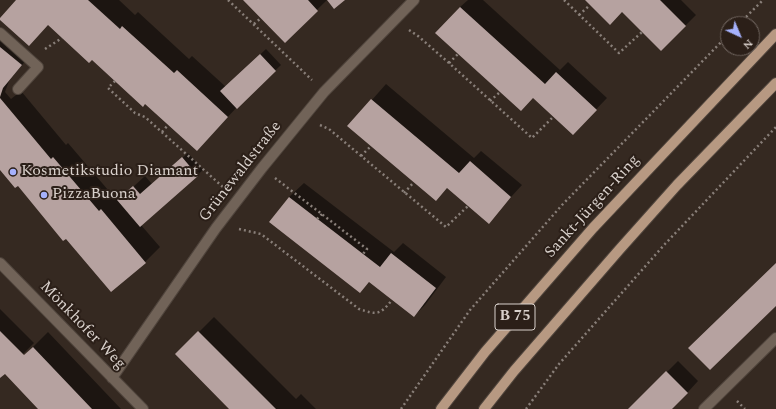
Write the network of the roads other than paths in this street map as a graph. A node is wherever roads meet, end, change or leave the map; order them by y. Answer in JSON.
{"nodes":[{"id":1,"x":414,"y":0,"type":"edge"},
{"id":2,"x":0,"y":33,"type":"edge"},
{"id":3,"x":776,"y":34,"type":"edge"},
{"id":4,"x":776,"y":83,"type":"edge"},
{"id":5,"x":18,"y":89,"type":"dead end"},
{"id":6,"x":0,"y":263,"type":"edge"},
{"id":7,"x":776,"y":338,"type":"edge"},
{"id":8,"x":112,"y":378,"type":"junction"},
{"id":9,"x":143,"y":409,"type":"edge"},
{"id":10,"x":441,"y":409,"type":"edge"},
{"id":11,"x":484,"y":409,"type":"edge"},
{"id":12,"x":704,"y":409,"type":"edge"}],
"edges":[{"from":1,"to":8,"type":"street","name":"Grünewaldstraße"},
{"from":2,"to":5,"type":"street"},
{"from":3,"to":10,"type":"main road","name":"Sankt-Jürgen-Ring","number":"B 75"},
{"from":4,"to":11,"type":"main road","number":"B 75"},
{"from":6,"to":8,"type":"street","name":"Mönkhofer Weg"},
{"from":7,"to":12,"type":"street"},
{"from":8,"to":9,"type":"street","name":"Mönkhofer Weg"}]}
